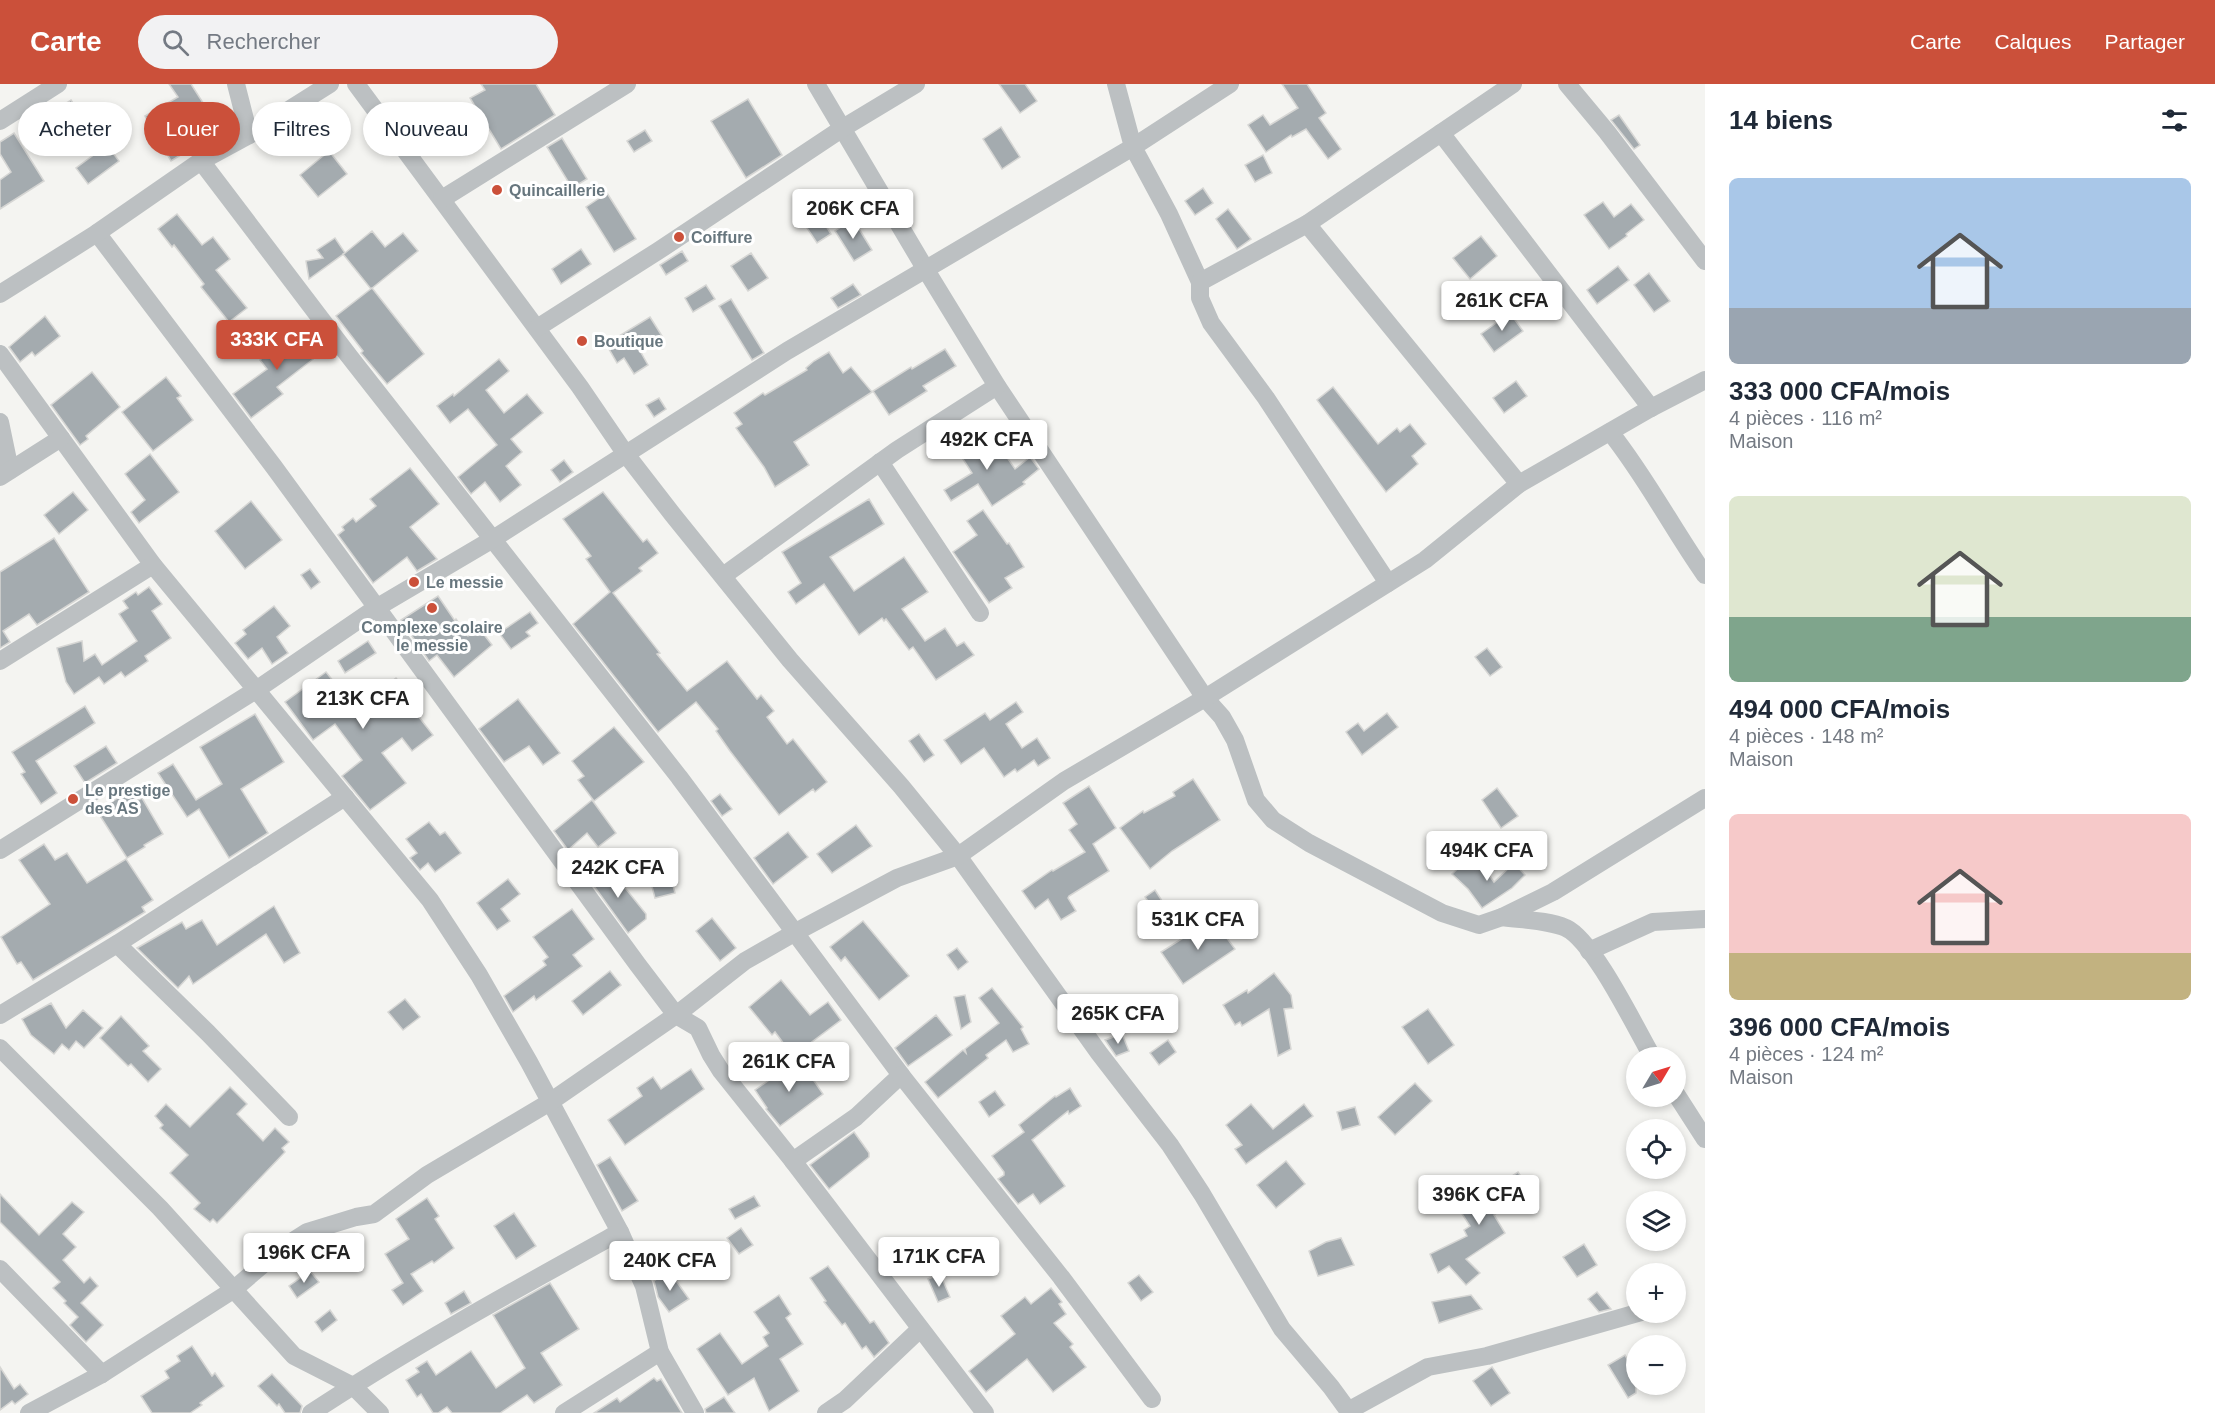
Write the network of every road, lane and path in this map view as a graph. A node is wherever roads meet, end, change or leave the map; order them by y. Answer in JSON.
{"nodes":[{"id":1,"x":57,"y":84,"type":"edge"},
{"id":2,"x":236,"y":84,"type":"edge"},
{"id":3,"x":330,"y":84,"type":"edge"},
{"id":4,"x":356,"y":84,"type":"edge"},
{"id":5,"x":627,"y":84,"type":"edge"},
{"id":6,"x":816,"y":84,"type":"edge"},
{"id":7,"x":916,"y":84,"type":"edge"},
{"id":8,"x":1116,"y":84,"type":"edge"},
{"id":9,"x":1230,"y":84,"type":"edge"},
{"id":10,"x":1513,"y":84,"type":"edge"},
{"id":11,"x":1567,"y":84,"type":"edge"},
{"id":12,"x":0,"y":121,"type":"edge"},
{"id":13,"x":843,"y":128,"type":"junction"},
{"id":14,"x":1441,"y":133,"type":"junction"},
{"id":15,"x":249,"y":135,"type":"junction"},
{"id":16,"x":1133,"y":147,"type":"junction"},
{"id":17,"x":201,"y":161,"type":"junction"},
{"id":18,"x":442,"y":199,"type":"junction"},
{"id":19,"x":1307,"y":224,"type":"junction"},
{"id":20,"x":96,"y":233,"type":"junction"},
{"id":21,"x":1705,"y":261,"type":"edge"},
{"id":22,"x":926,"y":270,"type":"junction"},
{"id":23,"x":1200,"y":282,"type":"junction"},
{"id":24,"x":0,"y":294,"type":"edge"},
{"id":25,"x":537,"y":328,"type":"junction"},
{"id":26,"x":0,"y":354,"type":"edge"},
{"id":27,"x":1705,"y":380,"type":"edge"},
{"id":28,"x":997,"y":386,"type":"junction"},
{"id":29,"x":1651,"y":408,"type":"junction"},
{"id":30,"x":0,"y":422,"type":"edge"},
{"id":31,"x":1610,"y":432,"type":"junction"},
{"id":32,"x":61,"y":438,"type":"junction"},
{"id":33,"x":625,"y":453,"type":"junction"},
{"id":34,"x":880,"y":462,"type":"junction"},
{"id":35,"x":5,"y":474,"type":"edge"},
{"id":36,"x":1519,"y":484,"type":"junction"},
{"id":37,"x":493,"y":539,"type":"junction"},
{"id":38,"x":153,"y":565,"type":"junction"},
{"id":39,"x":1705,"y":575,"type":"edge"},
{"id":40,"x":723,"y":576,"type":"junction"},
{"id":41,"x":1388,"y":583,"type":"junction"},
{"id":42,"x":376,"y":608,"type":"junction"},
{"id":43,"x":980,"y":613,"type":"dead end"},
{"id":44,"x":0,"y":661,"type":"edge"},
{"id":45,"x":256,"y":690,"type":"junction"},
{"id":46,"x":1205,"y":698,"type":"junction"},
{"id":47,"x":345,"y":797,"type":"junction"},
{"id":48,"x":1705,"y":798,"type":"edge"},
{"id":49,"x":2,"y":844,"type":"edge"},
{"id":50,"x":958,"y":856,"type":"junction"},
{"id":51,"x":1502,"y":917,"type":"junction"},
{"id":52,"x":1705,"y":919,"type":"edge"},
{"id":53,"x":794,"y":933,"type":"junction"},
{"id":54,"x":117,"y":944,"type":"junction"},
{"id":55,"x":1589,"y":951,"type":"junction"},
{"id":56,"x":676,"y":1015,"type":"junction"},
{"id":57,"x":0,"y":1016,"type":"edge"},
{"id":58,"x":1647,"y":1047,"type":"edge"},
{"id":59,"x":0,"y":1048,"type":"edge"},
{"id":60,"x":901,"y":1075,"type":"junction"},
{"id":61,"x":550,"y":1102,"type":"junction"},
{"id":62,"x":1685,"y":1107,"type":"edge"},
{"id":63,"x":289,"y":1118,"type":"dead end"},
{"id":64,"x":1705,"y":1138,"type":"edge"},
{"id":65,"x":793,"y":1161,"type":"junction"},
{"id":66,"x":620,"y":1232,"type":"junction"},
{"id":67,"x":3,"y":1276,"type":"edge"},
{"id":68,"x":233,"y":1290,"type":"junction"},
{"id":69,"x":1626,"y":1316,"type":"edge"},
{"id":70,"x":920,"y":1329,"type":"junction"},
{"id":71,"x":660,"y":1352,"type":"junction"},
{"id":72,"x":102,"y":1374,"type":"junction"},
{"id":73,"x":353,"y":1386,"type":"junction"},
{"id":74,"x":1152,"y":1399,"type":"dead end"},
{"id":75,"x":1349,"y":1412,"type":"edge"},
{"id":76,"x":29,"y":1413,"type":"edge"},
{"id":77,"x":311,"y":1413,"type":"edge"},
{"id":78,"x":380,"y":1413,"type":"edge"},
{"id":79,"x":564,"y":1413,"type":"edge"},
{"id":80,"x":695,"y":1413,"type":"edge"},
{"id":81,"x":826,"y":1413,"type":"edge"},
{"id":82,"x":985,"y":1413,"type":"edge"}],
"edges":[{"from":1,"to":12,"type":"street"},
{"from":2,"to":15,"type":"street"},
{"from":3,"to":15,"type":"street"},
{"from":4,"to":18,"type":"street"},
{"from":5,"to":18,"type":"street"},
{"from":6,"to":13,"type":"street"},
{"from":7,"to":13,"type":"street"},
{"from":8,"to":16,"type":"street"},
{"from":9,"to":16,"type":"street"},
{"from":10,"to":14,"type":"street"},
{"from":11,"to":21,"type":"street"},
{"from":13,"to":22,"type":"street"},
{"from":13,"to":25,"type":"street"},
{"from":14,"to":19,"type":"street"},
{"from":14,"to":29,"type":"street"},
{"from":15,"to":17,"type":"street"},
{"from":16,"to":22,"type":"street"},
{"from":16,"to":23,"type":"street"},
{"from":17,"to":20,"type":"street"},
{"from":17,"to":37,"type":"street"},
{"from":18,"to":25,"type":"street"},
{"from":19,"to":23,"type":"street"},
{"from":19,"to":36,"type":"street"},
{"from":20,"to":24,"type":"street"},
{"from":20,"to":42,"type":"street"},
{"from":22,"to":28,"type":"street"},
{"from":22,"to":33,"type":"street"},
{"from":23,"to":41,"type":"street"},
{"from":25,"to":33,"type":"street"},
{"from":26,"to":32,"type":"street"},
{"from":27,"to":29,"type":"street"},
{"from":28,"to":34,"type":"street"},
{"from":28,"to":46,"type":"street"},
{"from":29,"to":31,"type":"street"},
{"from":30,"to":35,"type":"street"},
{"from":31,"to":36,"type":"street"},
{"from":31,"to":39,"type":"street"},
{"from":32,"to":35,"type":"street"},
{"from":32,"to":38,"type":"street"},
{"from":33,"to":37,"type":"street"},
{"from":33,"to":40,"type":"street"},
{"from":34,"to":40,"type":"street"},
{"from":34,"to":43,"type":"street"},
{"from":36,"to":41,"type":"street"},
{"from":37,"to":42,"type":"street"},
{"from":37,"to":53,"type":"street"},
{"from":38,"to":44,"type":"street"},
{"from":38,"to":45,"type":"street"},
{"from":40,"to":50,"type":"street"},
{"from":41,"to":46,"type":"street"},
{"from":42,"to":45,"type":"street"},
{"from":42,"to":56,"type":"street"},
{"from":45,"to":47,"type":"street"},
{"from":45,"to":49,"type":"street"},
{"from":46,"to":50,"type":"street"},
{"from":46,"to":51,"type":"street"},
{"from":47,"to":54,"type":"street"},
{"from":47,"to":61,"type":"street"},
{"from":48,"to":51,"type":"street"},
{"from":50,"to":53,"type":"street"},
{"from":50,"to":75,"type":"street"},
{"from":51,"to":55,"type":"street"},
{"from":52,"to":55,"type":"street"},
{"from":53,"to":56,"type":"street"},
{"from":53,"to":60,"type":"street"},
{"from":54,"to":57,"type":"street"},
{"from":54,"to":63,"type":"street"},
{"from":55,"to":58,"type":"street"},
{"from":56,"to":61,"type":"street"},
{"from":56,"to":65,"type":"street"},
{"from":59,"to":68,"type":"street"},
{"from":60,"to":65,"type":"street"},
{"from":60,"to":74,"type":"street"},
{"from":61,"to":66,"type":"street"},
{"from":61,"to":68,"type":"street"},
{"from":62,"to":64,"type":"street"},
{"from":65,"to":70,"type":"street"},
{"from":66,"to":71,"type":"street"},
{"from":66,"to":73,"type":"street"},
{"from":67,"to":72,"type":"street"},
{"from":68,"to":72,"type":"street"},
{"from":68,"to":73,"type":"street"},
{"from":69,"to":75,"type":"street"},
{"from":70,"to":81,"type":"street"},
{"from":70,"to":82,"type":"street"},
{"from":71,"to":79,"type":"street"},
{"from":71,"to":80,"type":"street"},
{"from":72,"to":76,"type":"street"},
{"from":73,"to":77,"type":"street"},
{"from":73,"to":78,"type":"street"}]}
